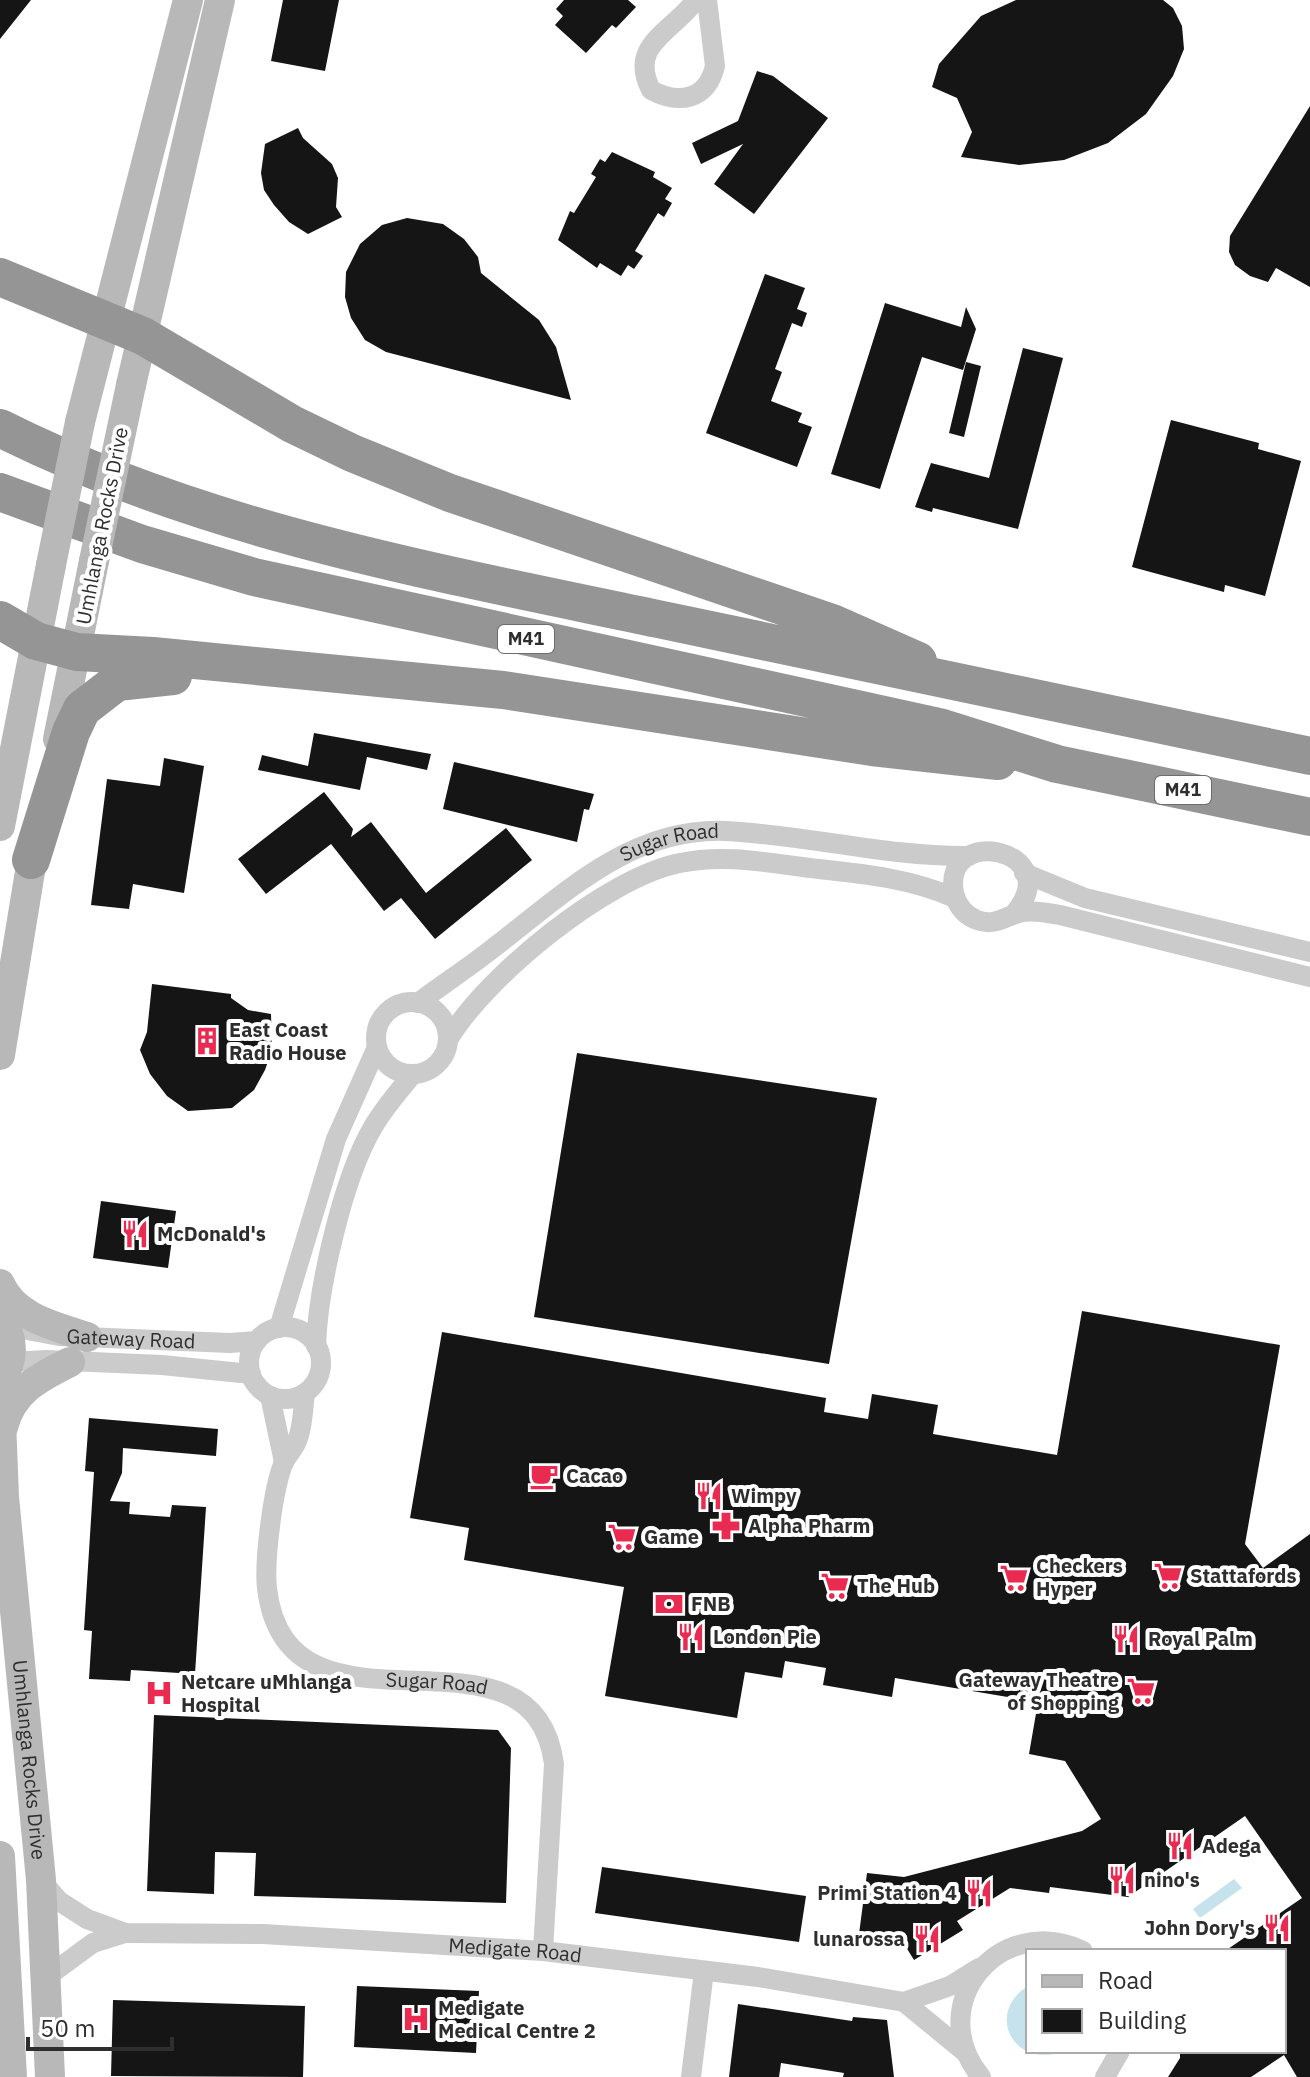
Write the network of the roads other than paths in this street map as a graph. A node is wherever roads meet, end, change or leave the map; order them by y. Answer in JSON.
{"nodes":[{"id":1,"x":188,"y":0,"type":"edge"},
{"id":2,"x":220,"y":0,"type":"edge"},
{"id":3,"x":696,"y":0,"type":"edge"},
{"id":4,"x":707,"y":0,"type":"edge"},
{"id":5,"x":0,"y":277,"type":"edge"},
{"id":6,"x":106,"y":318,"type":"junction"},
{"id":7,"x":143,"y":336,"type":"junction"},
{"id":8,"x":0,"y":428,"type":"edge"},
{"id":9,"x":0,"y":492,"type":"edge"},
{"id":10,"x":0,"y":620,"type":"edge"},
{"id":11,"x":39,"y":623,"type":"junction"},
{"id":12,"x":77,"y":652,"type":"junction"},
{"id":13,"x":292,"y":671,"type":"junction"},
{"id":14,"x":962,"y":686,"type":"junction"},
{"id":15,"x":1310,"y":756,"type":"edge"},
{"id":16,"x":1057,"y":764,"type":"junction"},
{"id":17,"x":1310,"y":817,"type":"edge"},
{"id":18,"x":0,"y":826,"type":"edge"},
{"id":19,"x":969,"y":856,"type":"junction"},
{"id":20,"x":31,"y":860,"type":"junction"},
{"id":21,"x":1024,"y":873,"type":"junction"},
{"id":22,"x":955,"y":898,"type":"junction"},
{"id":23,"x":1014,"y":914,"type":"junction"},
{"id":24,"x":1310,"y":952,"type":"edge"},
{"id":25,"x":1310,"y":977,"type":"edge"},
{"id":26,"x":418,"y":1003,"type":"junction"},
{"id":27,"x":448,"y":1040,"type":"junction"},
{"id":28,"x":377,"y":1047,"type":"junction"},
{"id":29,"x":0,"y":1055,"type":"edge"},
{"id":30,"x":413,"y":1074,"type":"junction"},
{"id":31,"x":0,"y":1284,"type":"edge"},
{"id":32,"x":3,"y":1322,"type":"edge"},
{"id":33,"x":279,"y":1328,"type":"junction"},
{"id":34,"x":87,"y":1337,"type":"junction"},
{"id":35,"x":257,"y":1341,"type":"junction"},
{"id":36,"x":316,"y":1346,"type":"junction"},
{"id":37,"x":70,"y":1362,"type":"junction"},
{"id":38,"x":5,"y":1372,"type":"edge"},
{"id":39,"x":251,"y":1374,"type":"junction"},
{"id":40,"x":305,"y":1393,"type":"junction"},
{"id":41,"x":0,"y":1395,"type":"edge"},
{"id":42,"x":270,"y":1396,"type":"junction"},
{"id":43,"x":2,"y":1431,"type":"edge"},
{"id":44,"x":284,"y":1462,"type":"junction"},
{"id":45,"x":0,"y":1856,"type":"edge"},
{"id":46,"x":41,"y":1880,"type":"junction"},
{"id":47,"x":125,"y":1933,"type":"junction"},
{"id":48,"x":1076,"y":1949,"type":"edge"},
{"id":49,"x":543,"y":1951,"type":"junction"},
{"id":50,"x":985,"y":1964,"type":"junction"},
{"id":51,"x":704,"y":1971,"type":"junction"},
{"id":52,"x":48,"y":1976,"type":"junction"},
{"id":53,"x":904,"y":2002,"type":"junction"},
{"id":54,"x":965,"y":2052,"type":"junction"},
{"id":55,"x":1119,"y":2053,"type":"edge"},
{"id":56,"x":12,"y":2077,"type":"edge"},
{"id":57,"x":50,"y":2077,"type":"edge"},
{"id":58,"x":691,"y":2077,"type":"edge"},
{"id":59,"x":981,"y":2077,"type":"edge"},
{"id":60,"x":1105,"y":2077,"type":"edge"}],
"edges":[{"from":1,"to":6,"type":"main road","name":"Umhlanga Rocks Drive"},
{"from":2,"to":7,"type":"main road","name":"Umhlanga Rocks Drive"},
{"from":3,"to":4,"type":"street"},
{"from":5,"to":6,"type":"highway"},
{"from":6,"to":7,"type":"highway"},
{"from":6,"to":11,"type":"main road","name":"Umhlanga Rocks Drive","bridge":true},
{"from":7,"to":12,"type":"main road","name":"Umhlanga Rocks Drive","bridge":true},
{"from":7,"to":14,"type":"highway"},
{"from":8,"to":14,"type":"highway","number":"M41"},
{"from":9,"to":16,"type":"highway","number":"M41"},
{"from":10,"to":11,"type":"highway"},
{"from":11,"to":12,"type":"highway"},
{"from":11,"to":18,"type":"main road","name":"Umhlanga Rocks Drive"},
{"from":12,"to":13,"type":"highway"},
{"from":12,"to":20,"type":"main road","name":"Umhlanga Rocks Drive"},
{"from":13,"to":16,"type":"highway"},
{"from":13,"to":20,"type":"highway"},
{"from":14,"to":15,"type":"highway","number":"M41"},
{"from":16,"to":17,"type":"highway","number":"M41"},
{"from":19,"to":21,"type":"street"},
{"from":19,"to":22,"type":"street"},
{"from":19,"to":26,"type":"street","name":"Sugar Road"},
{"from":20,"to":29,"type":"main road","name":"Umhlanga Rocks Drive"},
{"from":21,"to":23,"type":"street"},
{"from":21,"to":24,"type":"street"},
{"from":22,"to":23,"type":"street"},
{"from":22,"to":27,"type":"street","name":"Sugar Road"},
{"from":23,"to":25,"type":"street"},
{"from":26,"to":27,"type":"street"},
{"from":26,"to":28,"type":"street"},
{"from":27,"to":30,"type":"street"},
{"from":28,"to":30,"type":"street"},
{"from":28,"to":33,"type":"street"},
{"from":30,"to":36,"type":"street"},
{"from":31,"to":34,"type":"main road"},
{"from":32,"to":34,"type":"street","name":"Gateway Road"},
{"from":32,"to":38,"type":"main road"},
{"from":33,"to":35,"type":"street"},
{"from":33,"to":36,"type":"street"},
{"from":34,"to":35,"type":"street","name":"Gateway Road"},
{"from":35,"to":39,"type":"street"},
{"from":36,"to":40,"type":"street"},
{"from":37,"to":38,"type":"street","name":"Gateway Road"},
{"from":37,"to":39,"type":"street","name":"Gateway Road"},
{"from":37,"to":43,"type":"main road"},
{"from":39,"to":42,"type":"street"},
{"from":40,"to":42,"type":"street"},
{"from":40,"to":44,"type":"street","name":"Sugar Road"},
{"from":41,"to":43,"type":"main road","name":"Umhlanga Rocks Drive"},
{"from":42,"to":44,"type":"street","name":"Sugar Road"},
{"from":43,"to":46,"type":"main road","name":"Umhlanga Rocks Drive"},
{"from":44,"to":49,"type":"street","name":"Sugar Road"},
{"from":45,"to":56,"type":"main road","name":"Umhlanga Rocks Drive"},
{"from":46,"to":47,"type":"street","name":"Medigate Road"},
{"from":46,"to":52,"type":"main road","name":"Umhlanga Rocks Drive"},
{"from":47,"to":49,"type":"street","name":"Medigate Road"},
{"from":47,"to":52,"type":"street","name":"Medigate Road"},
{"from":48,"to":50,"type":"street","name":"Medigate Road"},
{"from":49,"to":51,"type":"street","name":"Medigate Road"},
{"from":50,"to":53,"type":"street","name":"Medigate Road"},
{"from":50,"to":54,"type":"street"},
{"from":51,"to":53,"type":"street","name":"Medigate Road"},
{"from":51,"to":58,"type":"street"},
{"from":52,"to":57,"type":"main road","name":"Umhlanga Rocks Drive"},
{"from":53,"to":54,"type":"street"},
{"from":54,"to":59,"type":"street"},
{"from":55,"to":60,"type":"street"}]}
